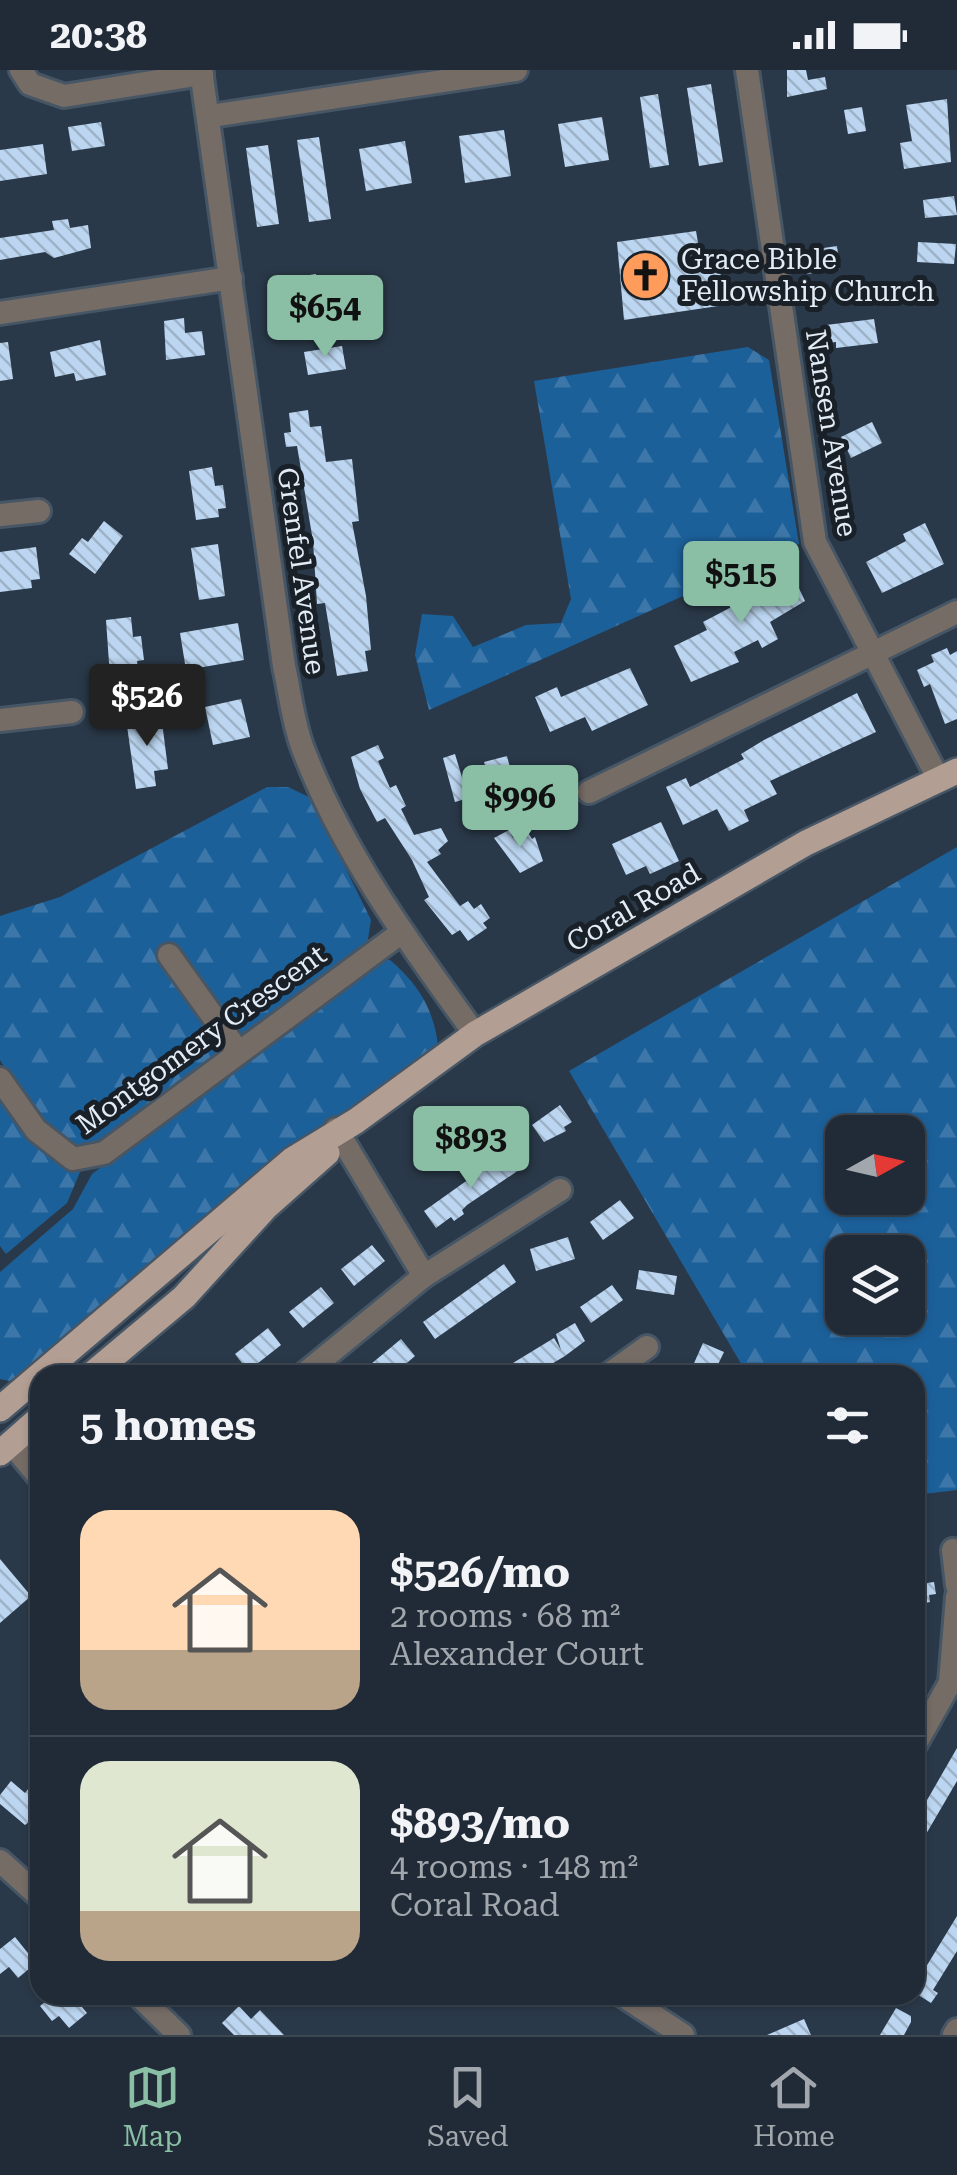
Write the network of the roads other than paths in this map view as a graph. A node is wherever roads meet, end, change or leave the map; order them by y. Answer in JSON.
{"nodes":[{"id":1,"x":21,"y":70,"type":"edge"},
{"id":2,"x":516,"y":70,"type":"edge"},
{"id":3,"x":747,"y":70,"type":"edge"},
{"id":4,"x":202,"y":72,"type":"edge"},
{"id":5,"x":476,"y":73,"type":"edge"},
{"id":6,"x":211,"y":116,"type":"junction"},
{"id":7,"x":230,"y":278,"type":"junction"},
{"id":8,"x":0,"y":313,"type":"edge"},
{"id":9,"x":40,"y":511,"type":"dead end"},
{"id":10,"x":0,"y":515,"type":"edge"},
{"id":11,"x":957,"y":612,"type":"edge"},
{"id":12,"x":872,"y":652,"type":"junction"},
{"id":13,"x":72,"y":712,"type":"dead end"},
{"id":14,"x":0,"y":720,"type":"edge"},
{"id":15,"x":948,"y":775,"type":"edge"},
{"id":16,"x":589,"y":792,"type":"dead end"},
{"id":17,"x":402,"y":932,"type":"junction"},
{"id":18,"x":170,"y":955,"type":"dead end"},
{"id":19,"x":475,"y":1034,"type":"junction"},
{"id":20,"x":237,"y":1050,"type":"junction"},
{"id":21,"x":0,"y":1079,"type":"edge"},
{"id":22,"x":345,"y":1130,"type":"junction"},
{"id":23,"x":560,"y":1190,"type":"dead end"},
{"id":24,"x":424,"y":1276,"type":"junction"},
{"id":25,"x":647,"y":1347,"type":"dead end"},
{"id":26,"x":52,"y":1365,"type":"edge"},
{"id":27,"x":102,"y":1365,"type":"edge"},
{"id":28,"x":316,"y":1365,"type":"edge"},
{"id":29,"x":622,"y":1365,"type":"edge"},
{"id":30,"x":30,"y":1383,"type":"edge"},
{"id":31,"x":0,"y":1409,"type":"edge"},
{"id":32,"x":30,"y":1425,"type":"edge"},
{"id":33,"x":4,"y":1442,"type":"edge"},
{"id":34,"x":30,"y":1468,"type":"edge"},
{"id":35,"x":952,"y":1550,"type":"dead end"},
{"id":36,"x":957,"y":1585,"type":"edge"},
{"id":37,"x":957,"y":1597,"type":"edge"},
{"id":38,"x":925,"y":1708,"type":"edge"},
{"id":39,"x":936,"y":1715,"type":"junction"},
{"id":40,"x":925,"y":1730,"type":"edge"},
{"id":41,"x":0,"y":1860,"type":"edge"},
{"id":42,"x":30,"y":1888,"type":"edge"},
{"id":43,"x":148,"y":2005,"type":"edge"},
{"id":44,"x":637,"y":2005,"type":"edge"},
{"id":45,"x":178,"y":2035,"type":"edge"},
{"id":46,"x":683,"y":2035,"type":"edge"}],
"edges":[{"from":1,"to":4,"type":"street"},
{"from":2,"to":5,"type":"street"},
{"from":3,"to":12,"type":"street","name":"Nansen Avenue"},
{"from":4,"to":6,"type":"street","name":"Grenfel Avenue"},
{"from":5,"to":6,"type":"street"},
{"from":6,"to":7,"type":"street","name":"Grenfel Avenue"},
{"from":7,"to":8,"type":"street"},
{"from":7,"to":17,"type":"street","name":"Grenfel Avenue"},
{"from":9,"to":10,"type":"street"},
{"from":11,"to":12,"type":"street"},
{"from":12,"to":15,"type":"street","name":"Nansen Avenue"},
{"from":12,"to":16,"type":"street"},
{"from":13,"to":14,"type":"street"},
{"from":15,"to":19,"type":"main road","name":"Coral Road"},
{"from":17,"to":19,"type":"street","name":"Grenfel Avenue"},
{"from":17,"to":20,"type":"street","name":"Montgomery Crescent"},
{"from":18,"to":20,"type":"street"},
{"from":19,"to":22,"type":"main road","name":"Coral Road"},
{"from":20,"to":21,"type":"street","name":"Montgomery Crescent"},
{"from":22,"to":24,"type":"street"},
{"from":22,"to":26,"type":"main road","name":"Coral Road"},
{"from":22,"to":27,"type":"main road","name":"Coral Road"},
{"from":23,"to":24,"type":"street"},
{"from":24,"to":28,"type":"street"},
{"from":25,"to":29,"type":"street"},
{"from":30,"to":31,"type":"main road","name":"Coral Road"},
{"from":32,"to":33,"type":"main road"},
{"from":33,"to":34,"type":"street"},
{"from":35,"to":36,"type":"street"},
{"from":37,"to":39,"type":"street"},
{"from":38,"to":39,"type":"street"},
{"from":39,"to":40,"type":"street"},
{"from":41,"to":42,"type":"street"},
{"from":43,"to":45,"type":"street"},
{"from":44,"to":46,"type":"street"}]}
